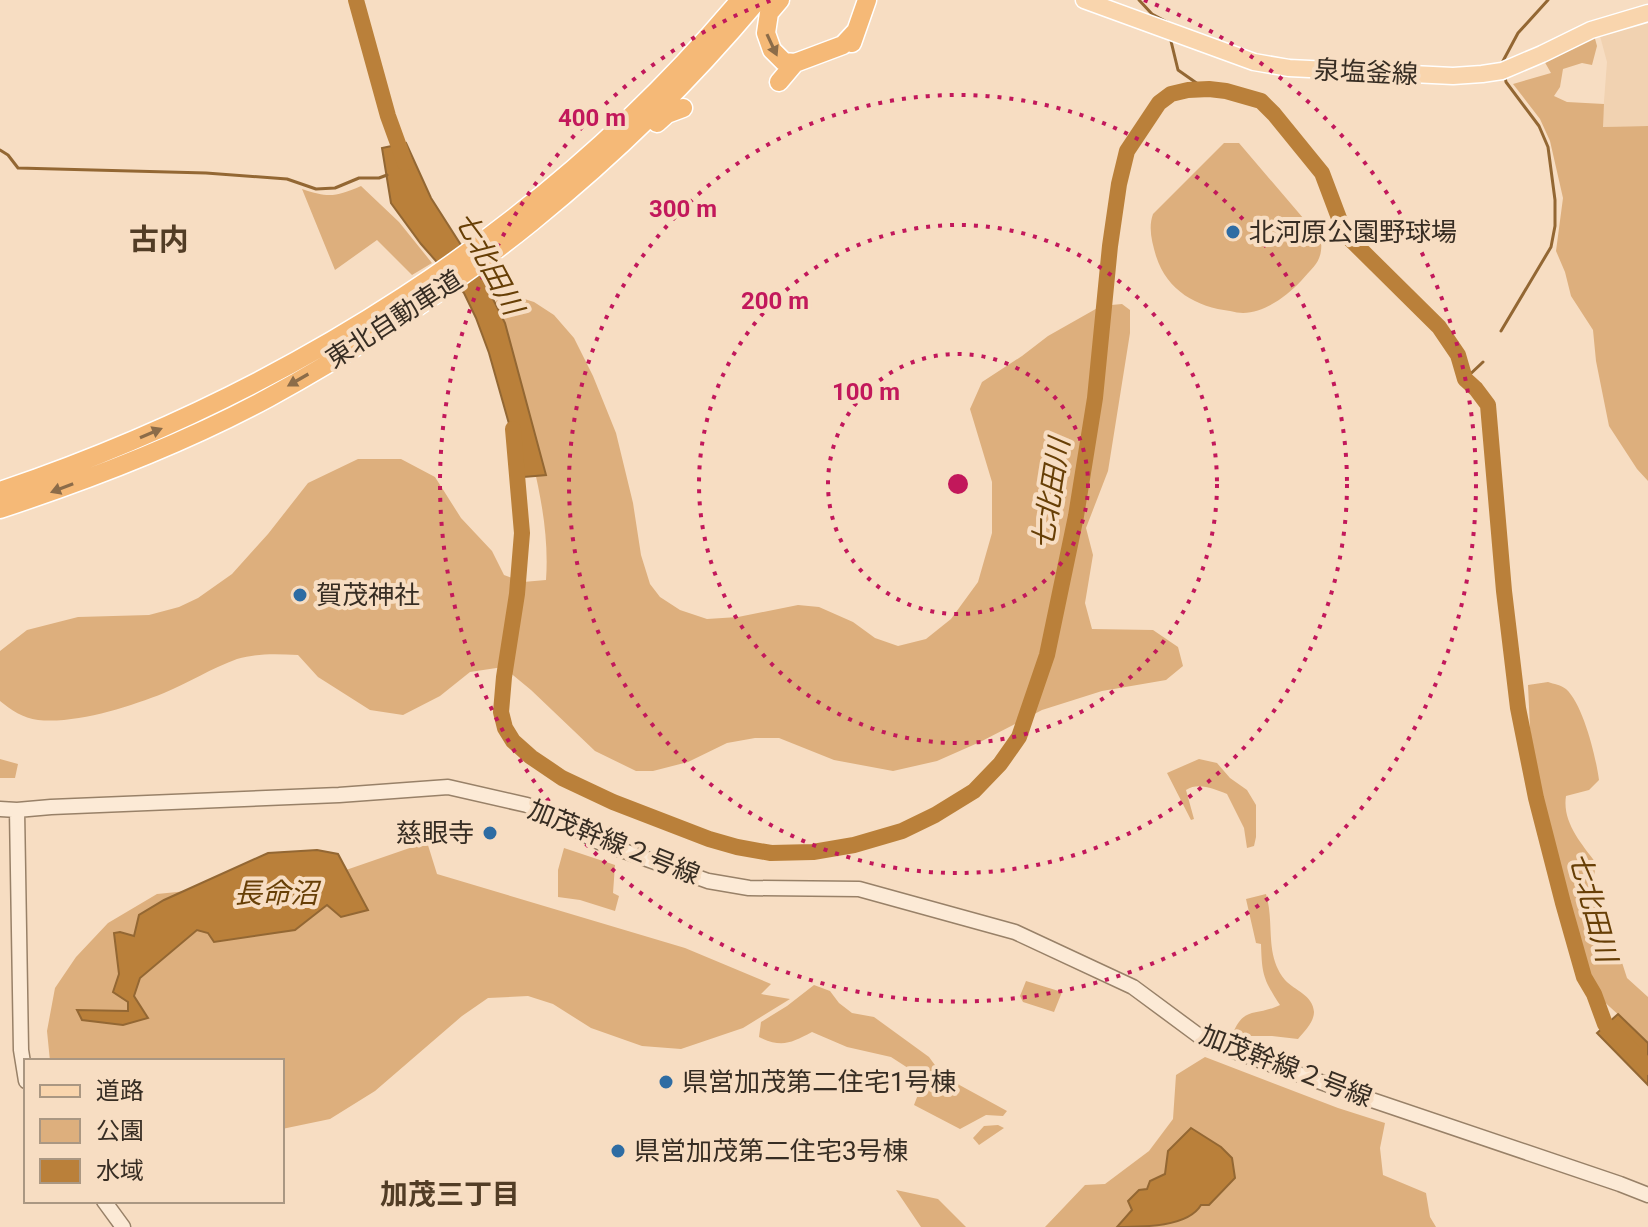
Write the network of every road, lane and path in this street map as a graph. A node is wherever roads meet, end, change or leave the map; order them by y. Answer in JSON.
{"nodes":[{"id":1,"x":740,"y":0,"type":"edge"},
{"id":2,"x":758,"y":0,"type":"edge"},
{"id":3,"x":780,"y":0,"type":"edge"},
{"id":4,"x":867,"y":0,"type":"edge"},
{"id":5,"x":1084,"y":0,"type":"edge"},
{"id":6,"x":1648,"y":13,"type":"edge"},
{"id":7,"x":683,"y":108,"type":"dead end"},
{"id":8,"x":560,"y":199,"type":"junction"},
{"id":9,"x":519,"y":223,"type":"junction"},
{"id":10,"x":409,"y":303,"type":"junction"},
{"id":11,"x":0,"y":491,"type":"edge"},
{"id":12,"x":0,"y":509,"type":"edge"},
{"id":13,"x":0,"y":809,"type":"edge"},
{"id":14,"x":17,"y":810,"type":"junction"},
{"id":15,"x":24,"y":1069,"type":"edge"},
{"id":16,"x":1648,"y":1195,"type":"edge"},
{"id":17,"x":105,"y":1203,"type":"edge"},
{"id":18,"x":123,"y":1227,"type":"edge"}],
"edges":[{"from":1,"to":9,"type":"highway","name":"東北自動車道"},
{"from":2,"to":8,"type":"highway","name":"東北自動車道"},
{"from":3,"to":4,"type":"highway","one_way":true},
{"from":5,"to":6,"type":"main road","name":"泉塩釜線"},
{"from":7,"to":8,"type":"highway"},
{"from":8,"to":9,"type":"highway","name":"東北自動車道"},
{"from":9,"to":10,"type":"highway","name":"東北自動車道"},
{"from":11,"to":10,"type":"highway","name":"東北自動車道","one_way":true},
{"from":10,"to":12,"type":"highway","name":"東北自動車道","one_way":true},
{"from":13,"to":14,"type":"street","name":"加茂幹線２号線"},
{"from":14,"to":15,"type":"street"},
{"from":14,"to":16,"type":"street","name":"加茂幹線２号線"},
{"from":17,"to":18,"type":"street"}]}
